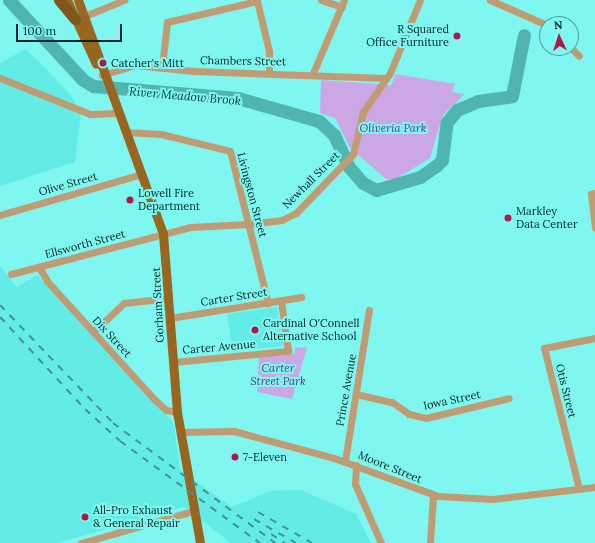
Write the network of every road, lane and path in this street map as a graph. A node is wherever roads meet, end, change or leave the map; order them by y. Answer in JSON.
{"nodes":[{"id":1,"x":59,"y":0,"type":"edge"},
{"id":2,"x":67,"y":0,"type":"edge"},
{"id":3,"x":78,"y":0,"type":"edge"},
{"id":4,"x":124,"y":0,"type":"edge"},
{"id":5,"x":257,"y":0,"type":"edge"},
{"id":6,"x":321,"y":0,"type":"edge"},
{"id":7,"x":420,"y":0,"type":"edge"},
{"id":8,"x":490,"y":0,"type":"edge"},
{"id":9,"x":343,"y":3,"type":"edge"},
{"id":10,"x":80,"y":18,"type":"junction"},
{"id":11,"x":539,"y":21,"type":"edge"},
{"id":12,"x":162,"y":68,"type":"junction"},
{"id":13,"x":269,"y":73,"type":"junction"},
{"id":14,"x":313,"y":73,"type":"junction"},
{"id":15,"x":103,"y":76,"type":"junction"},
{"id":16,"x":0,"y":78,"type":"edge"},
{"id":17,"x":386,"y":78,"type":"junction"},
{"id":18,"x":117,"y":113,"type":"junction"},
{"id":19,"x":124,"y":132,"type":"junction"},
{"id":20,"x":142,"y":174,"type":"junction"},
{"id":21,"x":595,"y":193,"type":"edge"},
{"id":22,"x":0,"y":215,"type":"edge"},
{"id":23,"x":249,"y":224,"type":"junction"},
{"id":24,"x":595,"y":228,"type":"edge"},
{"id":25,"x":163,"y":234,"type":"junction"},
{"id":26,"x":39,"y":267,"type":"junction"},
{"id":27,"x":11,"y":274,"type":"dead end"},
{"id":28,"x":301,"y":297,"type":"dead end"},
{"id":29,"x":169,"y":298,"type":"junction"},
{"id":30,"x":281,"y":301,"type":"junction"},
{"id":31,"x":268,"y":303,"type":"junction"},
{"id":32,"x":369,"y":310,"type":"dead end"},
{"id":33,"x":170,"y":318,"type":"junction"},
{"id":34,"x":93,"y":332,"type":"junction"},
{"id":35,"x":595,"y":338,"type":"edge"},
{"id":36,"x":173,"y":362,"type":"junction"},
{"id":37,"x":356,"y":394,"type":"junction"},
{"id":38,"x":509,"y":398,"type":"dead end"},
{"id":39,"x":177,"y":412,"type":"junction"},
{"id":40,"x":180,"y":432,"type":"junction"},
{"id":41,"x":345,"y":461,"type":"junction"},
{"id":42,"x":356,"y":465,"type":"junction"},
{"id":43,"x":595,"y":487,"type":"edge"},
{"id":44,"x":579,"y":489,"type":"junction"},
{"id":45,"x":433,"y":495,"type":"junction"},
{"id":46,"x":193,"y":511,"type":"junction"},
{"id":47,"x":81,"y":543,"type":"edge"},
{"id":48,"x":200,"y":543,"type":"edge"},
{"id":49,"x":381,"y":543,"type":"edge"},
{"id":50,"x":430,"y":543,"type":"edge"}],
"edges":[{"from":1,"to":10,"type":"highway"},
{"from":2,"to":10,"type":"main road","name":"Gorham Street"},
{"from":3,"to":10,"type":"main road","name":"Gorham Street"},
{"from":4,"to":10,"type":"street"},
{"from":5,"to":12,"type":"street"},
{"from":5,"to":13,"type":"street"},
{"from":6,"to":9,"type":"street"},
{"from":7,"to":17,"type":"street","name":"Newhall Street"},
{"from":8,"to":11,"type":"street"},
{"from":9,"to":14,"type":"street"},
{"from":10,"to":15,"type":"main road","name":"Gorham Street"},
{"from":12,"to":13,"type":"street","name":"Chambers Street"},
{"from":12,"to":15,"type":"street","name":"Chambers Street"},
{"from":13,"to":14,"type":"street","name":"Chambers Street"},
{"from":14,"to":17,"type":"street","name":"Chambers Street"},
{"from":15,"to":18,"type":"main road","name":"Gorham Street"},
{"from":16,"to":18,"type":"street"},
{"from":17,"to":23,"type":"street","name":"Newhall Street"},
{"from":18,"to":19,"type":"main road","name":"Gorham Street"},
{"from":19,"to":20,"type":"main road","name":"Gorham Street"},
{"from":19,"to":23,"type":"street","name":"Livingston Street"},
{"from":20,"to":22,"type":"street","name":"Olive Street"},
{"from":20,"to":25,"type":"main road","name":"Gorham Street"},
{"from":21,"to":24,"type":"street"},
{"from":23,"to":25,"type":"street","name":"Newhall Street"},
{"from":23,"to":31,"type":"street","name":"Livingston Street"},
{"from":25,"to":26,"type":"street","name":"Ellsworth Street"},
{"from":25,"to":29,"type":"main road","name":"Gorham Street"},
{"from":26,"to":27,"type":"street","name":"Ellsworth Street"},
{"from":26,"to":34,"type":"street","name":"Dix Street"},
{"from":28,"to":30,"type":"street","name":"Carter Street"},
{"from":29,"to":33,"type":"main road","name":"Gorham Street"},
{"from":29,"to":34,"type":"street"},
{"from":30,"to":31,"type":"street","name":"Carter Street"},
{"from":30,"to":36,"type":"street","name":"Carter Avenue"},
{"from":31,"to":33,"type":"street","name":"Carter Street"},
{"from":32,"to":37,"type":"street","name":"Prince Avenue"},
{"from":33,"to":36,"type":"main road","name":"Gorham Street"},
{"from":34,"to":39,"type":"street","name":"Dix Street"},
{"from":35,"to":44,"type":"street","name":"Otis Street"},
{"from":36,"to":39,"type":"main road","name":"Gorham Street"},
{"from":37,"to":38,"type":"street","name":"Iowa Street"},
{"from":37,"to":41,"type":"street","name":"Prince Avenue"},
{"from":39,"to":40,"type":"main road","name":"Gorham Street"},
{"from":40,"to":41,"type":"street","name":"Moore Street"},
{"from":40,"to":46,"type":"main road","name":"Gorham Street"},
{"from":41,"to":42,"type":"street","name":"Moore Street"},
{"from":42,"to":45,"type":"street","name":"Moore Street"},
{"from":42,"to":49,"type":"street"},
{"from":43,"to":44,"type":"street","name":"Moore Street"},
{"from":44,"to":45,"type":"street","name":"Moore Street"},
{"from":45,"to":50,"type":"street"},
{"from":46,"to":47,"type":"street"},
{"from":46,"to":48,"type":"main road","name":"Gorham Street"}]}
